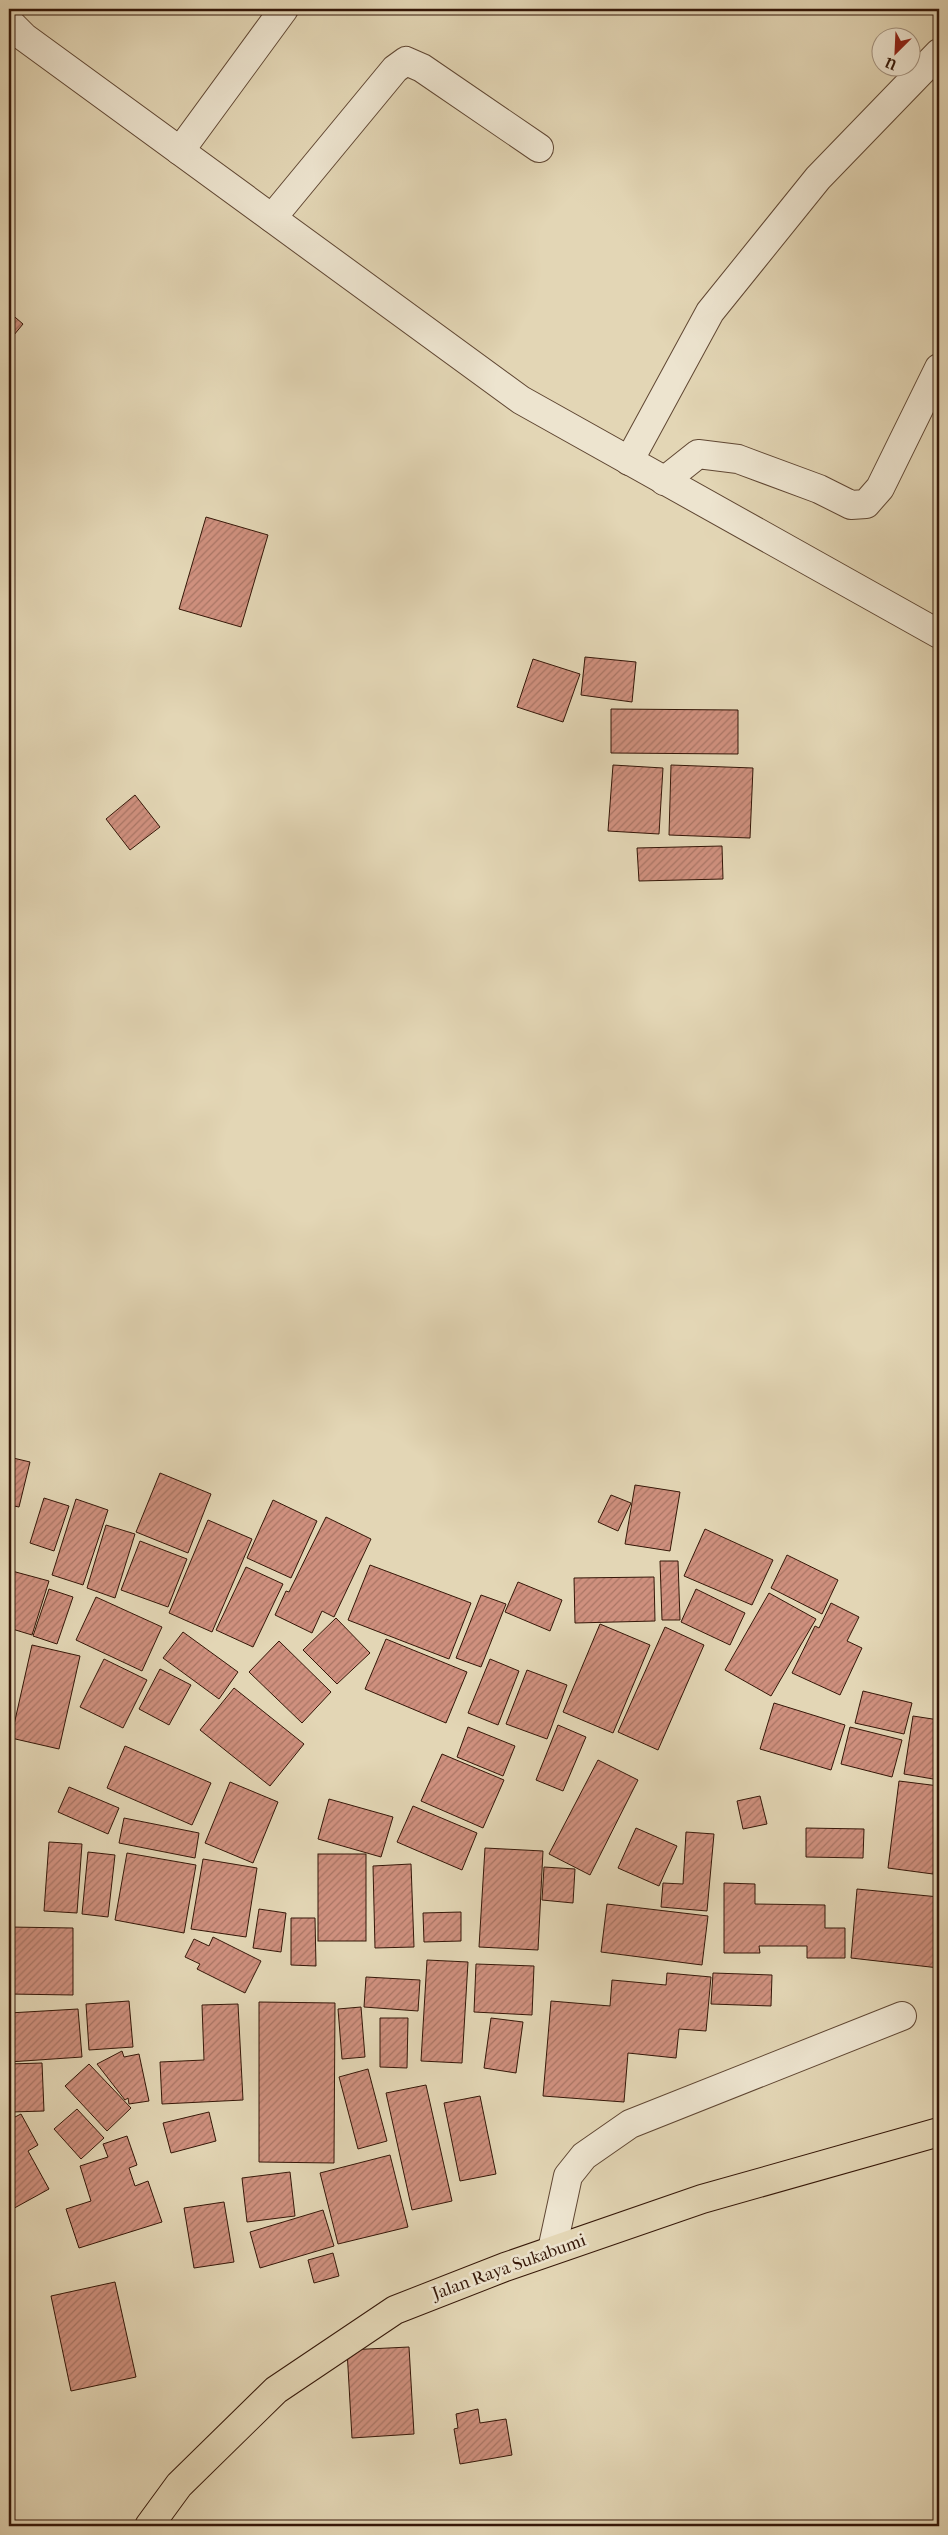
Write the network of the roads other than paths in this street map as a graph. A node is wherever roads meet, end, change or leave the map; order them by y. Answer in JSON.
{"nodes":[{"id":1,"x":284,"y":9,"type":"edge"},
{"id":2,"x":9,"y":22,"type":"edge"},
{"id":3,"x":939,"y":53,"type":"edge"},
{"id":4,"x":539,"y":148,"type":"dead end"},
{"id":5,"x":180,"y":151,"type":"junction"},
{"id":6,"x":272,"y":218,"type":"junction"},
{"id":7,"x":939,"y":368,"type":"edge"},
{"id":8,"x":629,"y":461,"type":"junction"},
{"id":9,"x":664,"y":482,"type":"junction"},
{"id":10,"x":939,"y":634,"type":"edge"},
{"id":11,"x":902,"y":2016,"type":"dead end"},
{"id":12,"x":939,"y":2132,"type":"edge"},
{"id":13,"x":552,"y":2250,"type":"junction"},
{"id":14,"x":149,"y":2526,"type":"edge"}],
"edges":[{"from":1,"to":5,"type":"street"},
{"from":2,"to":5,"type":"street"},
{"from":3,"to":8,"type":"street"},
{"from":4,"to":6,"type":"street"},
{"from":5,"to":6,"type":"street"},
{"from":6,"to":8,"type":"street"},
{"from":7,"to":9,"type":"street"},
{"from":8,"to":9,"type":"street"},
{"from":9,"to":10,"type":"street"},
{"from":11,"to":13,"type":"street"},
{"from":12,"to":13,"type":"highway","name":"Jalan Raya Sukabumi"},
{"from":13,"to":14,"type":"highway","name":"Jalan Raya Sukabumi"}]}
